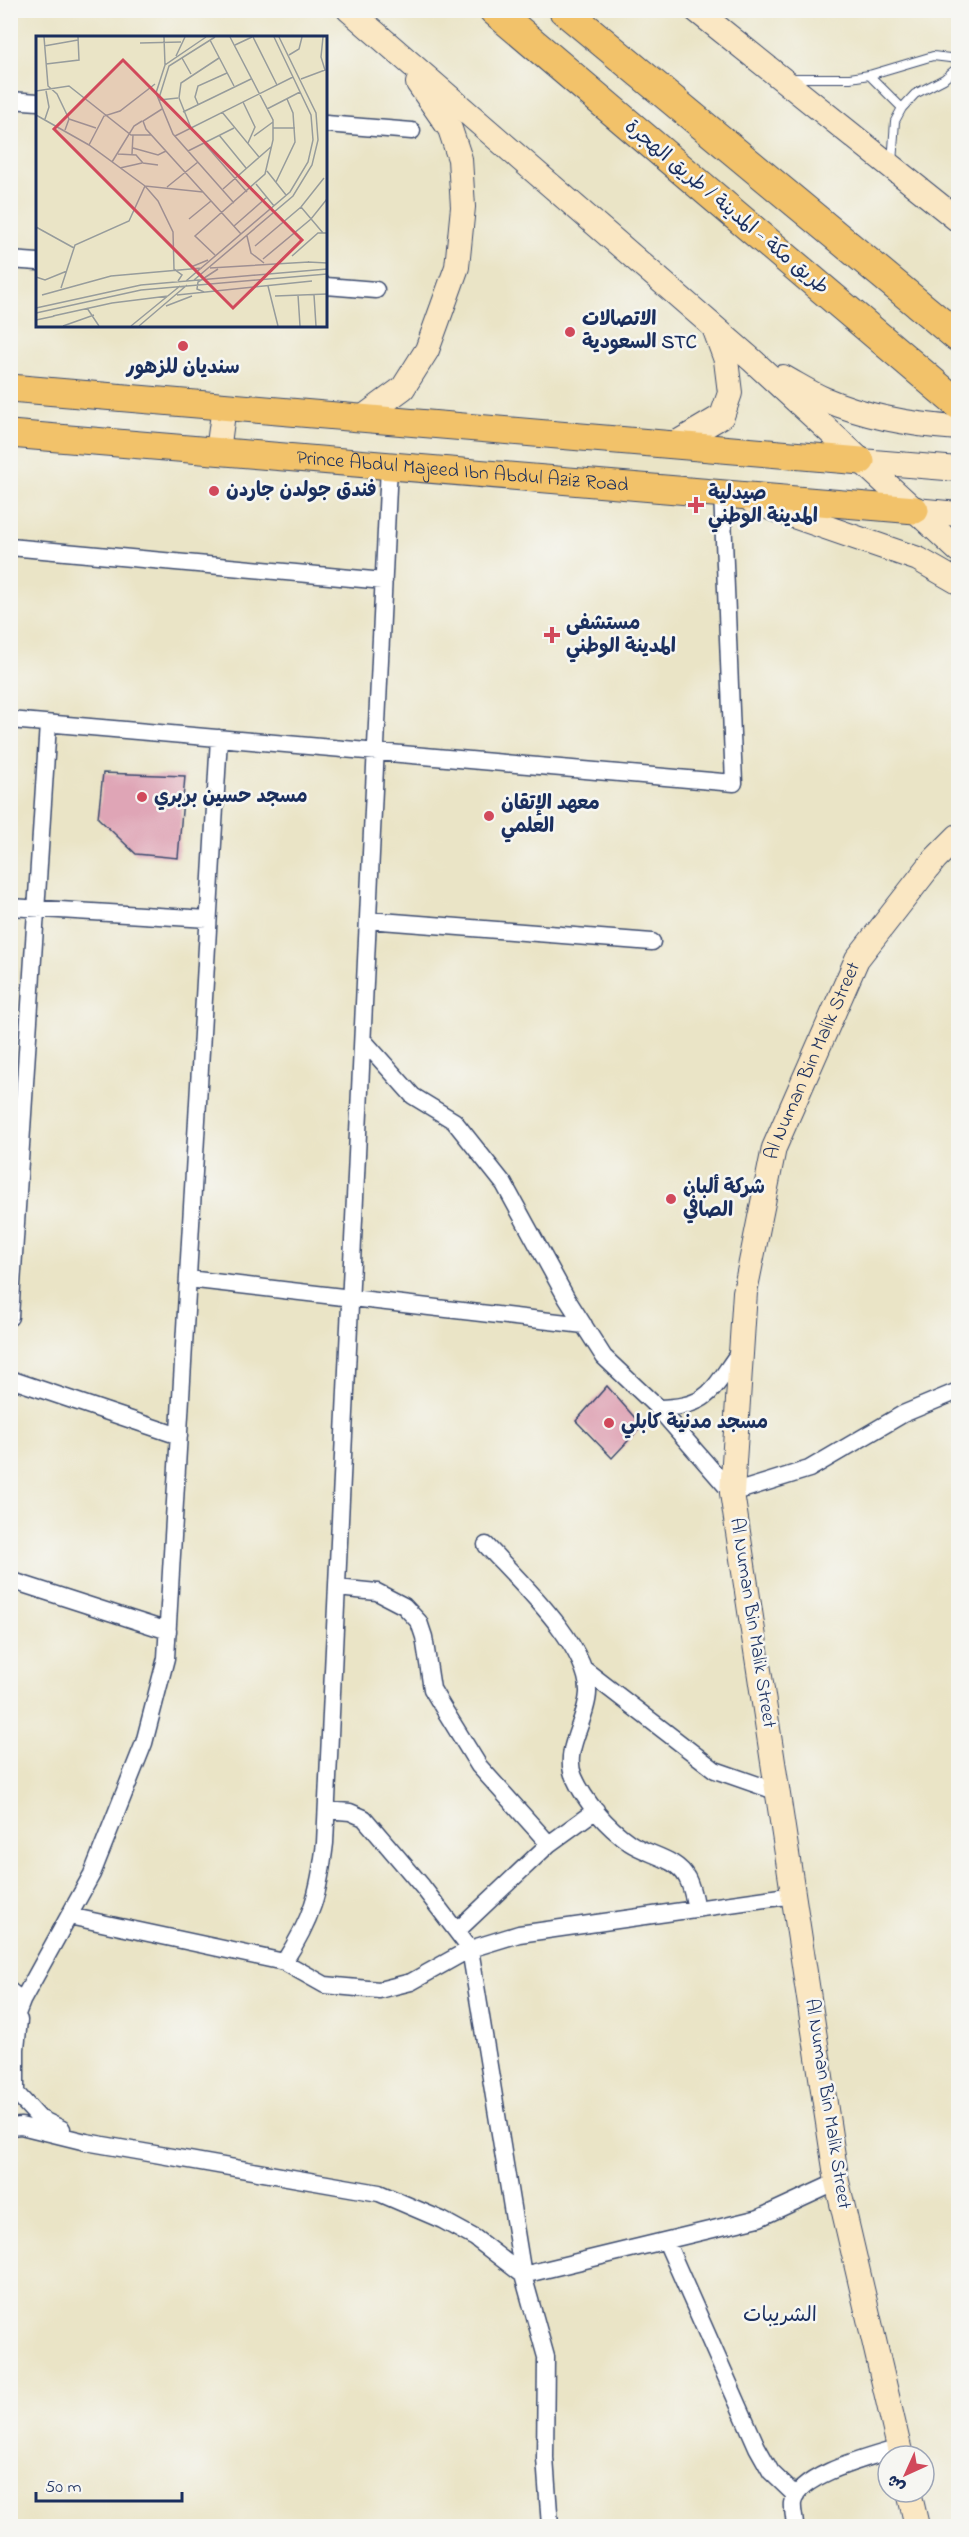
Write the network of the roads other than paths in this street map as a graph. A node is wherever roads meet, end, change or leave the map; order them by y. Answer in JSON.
{"nodes":[{"id":1,"x":349,"y":10,"type":"edge"},
{"id":2,"x":495,"y":10,"type":"edge"},
{"id":3,"x":564,"y":10,"type":"edge"},
{"id":4,"x":696,"y":10,"type":"edge"},
{"id":5,"x":398,"y":54,"type":"junction"},
{"id":6,"x":958,"y":59,"type":"edge"},
{"id":7,"x":958,"y":67,"type":"edge"},
{"id":8,"x":869,"y":75,"type":"junction"},
{"id":9,"x":780,"y":78,"type":"junction"},
{"id":10,"x":10,"y":100,"type":"edge"},
{"id":11,"x":36,"y":102,"type":"edge"},
{"id":12,"x":902,"y":108,"type":"junction"},
{"id":13,"x":327,"y":124,"type":"edge"},
{"id":14,"x":412,"y":131,"type":"dead end"},
{"id":15,"x":892,"y":167,"type":"junction"},
{"id":16,"x":958,"y":220,"type":"edge"},
{"id":17,"x":10,"y":260,"type":"edge"},
{"id":18,"x":36,"y":262,"type":"edge"},
{"id":19,"x":327,"y":286,"type":"edge"},
{"id":20,"x":376,"y":290,"type":"dead end"},
{"id":21,"x":714,"y":328,"type":"junction"},
{"id":22,"x":958,"y":337,"type":"edge"},
{"id":23,"x":752,"y":360,"type":"junction"},
{"id":24,"x":10,"y":388,"type":"edge"},
{"id":25,"x":958,"y":404,"type":"edge"},
{"id":26,"x":224,"y":406,"type":"junction"},
{"id":27,"x":362,"y":418,"type":"junction"},
{"id":28,"x":958,"y":428,"type":"edge"},
{"id":29,"x":10,"y":434,"type":"edge"},
{"id":30,"x":673,"y":445,"type":"junction"},
{"id":31,"x":218,"y":451,"type":"junction"},
{"id":32,"x":861,"y":460,"type":"junction"},
{"id":33,"x":389,"y":466,"type":"junction"},
{"id":34,"x":958,"y":469,"type":"edge"},
{"id":35,"x":722,"y":492,"type":"junction"},
{"id":36,"x":915,"y":510,"type":"junction"},
{"id":37,"x":958,"y":514,"type":"edge"},
{"id":38,"x":10,"y":547,"type":"edge"},
{"id":39,"x":958,"y":550,"type":"edge"},
{"id":40,"x":384,"y":581,"type":"junction"},
{"id":41,"x":958,"y":582,"type":"edge"},
{"id":42,"x":10,"y":720,"type":"edge"},
{"id":43,"x":48,"y":724,"type":"junction"},
{"id":44,"x":219,"y":738,"type":"junction"},
{"id":45,"x":376,"y":752,"type":"junction"},
{"id":46,"x":958,"y":836,"type":"edge"},
{"id":47,"x":10,"y":907,"type":"edge"},
{"id":48,"x":37,"y":908,"type":"junction"},
{"id":49,"x":208,"y":919,"type":"junction"},
{"id":50,"x":368,"y":920,"type":"junction"},
{"id":51,"x":652,"y":942,"type":"dead end"},
{"id":52,"x":363,"y":1040,"type":"junction"},
{"id":53,"x":188,"y":1279,"type":"junction"},
{"id":54,"x":351,"y":1298,"type":"junction"},
{"id":55,"x":10,"y":1317,"type":"edge"},
{"id":56,"x":584,"y":1325,"type":"junction"},
{"id":57,"x":742,"y":1349,"type":"junction"},
{"id":58,"x":10,"y":1379,"type":"edge"},
{"id":59,"x":958,"y":1391,"type":"edge"},
{"id":60,"x":658,"y":1408,"type":"junction"},
{"id":61,"x":179,"y":1436,"type":"junction"},
{"id":62,"x":732,"y":1493,"type":"junction"},
{"id":63,"x":486,"y":1545,"type":"dead end"},
{"id":64,"x":10,"y":1580,"type":"edge"},
{"id":65,"x":337,"y":1588,"type":"junction"},
{"id":66,"x":168,"y":1631,"type":"junction"},
{"id":67,"x":584,"y":1669,"type":"junction"},
{"id":68,"x":778,"y":1792,"type":"junction"},
{"id":69,"x":327,"y":1810,"type":"junction"},
{"id":70,"x":596,"y":1810,"type":"junction"},
{"id":71,"x":549,"y":1844,"type":"junction"},
{"id":72,"x":794,"y":1895,"type":"junction"},
{"id":73,"x":696,"y":1909,"type":"junction"},
{"id":74,"x":69,"y":1916,"type":"junction"},
{"id":75,"x":457,"y":1931,"type":"junction"},
{"id":76,"x":470,"y":1949,"type":"junction"},
{"id":77,"x":284,"y":1962,"type":"junction"},
{"id":78,"x":14,"y":2001,"type":"edge"},
{"id":79,"x":10,"y":2031,"type":"edge"},
{"id":80,"x":10,"y":2127,"type":"edge"},
{"id":81,"x":86,"y":2142,"type":"junction"},
{"id":82,"x":837,"y":2182,"type":"junction"},
{"id":83,"x":666,"y":2241,"type":"junction"},
{"id":84,"x":523,"y":2275,"type":"junction"},
{"id":85,"x":898,"y":2444,"type":"edge"},
{"id":86,"x":876,"y":2458,"type":"edge"},
{"id":87,"x":796,"y":2496,"type":"junction"},
{"id":88,"x":912,"y":2504,"type":"edge"},
{"id":89,"x":550,"y":2526,"type":"edge"},
{"id":90,"x":795,"y":2526,"type":"edge"},
{"id":91,"x":917,"y":2526,"type":"edge"}],
"edges":[{"from":1,"to":5,"type":"main road"},
{"from":2,"to":25,"type":"highway","name":"طريق مكة - المدينة / طريق الهجرة"},
{"from":3,"to":22,"type":"highway"},
{"from":4,"to":9,"type":"main road"},
{"from":5,"to":21,"type":"main road"},
{"from":5,"to":27,"type":"main road"},
{"from":6,"to":8,"type":"lane"},
{"from":7,"to":12,"type":"lane"},
{"from":8,"to":9,"type":"lane"},
{"from":8,"to":12,"type":"lane"},
{"from":9,"to":15,"type":"main road"},
{"from":10,"to":11,"type":"street"},
{"from":12,"to":15,"type":"lane"},
{"from":13,"to":14,"type":"street"},
{"from":15,"to":16,"type":"main road"},
{"from":17,"to":18,"type":"street"},
{"from":19,"to":20,"type":"street"},
{"from":21,"to":23,"type":"main road"},
{"from":21,"to":30,"type":"main road"},
{"from":23,"to":28,"type":"main road"},
{"from":23,"to":32,"type":"main road"},
{"from":24,"to":26,"type":"main road"},
{"from":26,"to":27,"type":"main road"},
{"from":26,"to":31,"type":"main road"},
{"from":27,"to":30,"type":"main road"},
{"from":29,"to":31,"type":"main road","name":"Prince Abdul Majeed Ibn Abdul Aziz Road"},
{"from":30,"to":32,"type":"main road"},
{"from":31,"to":33,"type":"main road","name":"Prince Abdul Majeed Ibn Abdul Aziz Road"},
{"from":32,"to":34,"type":"main road"},
{"from":32,"to":36,"type":"main road"},
{"from":33,"to":35,"type":"main road","name":"Prince Abdul Majeed Ibn Abdul Aziz Road"},
{"from":33,"to":40,"type":"street"},
{"from":35,"to":36,"type":"main road","name":"Prince Abdul Majeed Ibn Abdul Aziz Road"},
{"from":35,"to":41,"type":"main road"},
{"from":35,"to":45,"type":"street"},
{"from":36,"to":37,"type":"main road"},
{"from":36,"to":39,"type":"main road"},
{"from":38,"to":40,"type":"street"},
{"from":40,"to":45,"type":"street"},
{"from":42,"to":43,"type":"street"},
{"from":43,"to":44,"type":"street"},
{"from":43,"to":48,"type":"street"},
{"from":44,"to":45,"type":"street"},
{"from":44,"to":49,"type":"street"},
{"from":45,"to":50,"type":"street"},
{"from":46,"to":57,"type":"main road","name":"Al Numan Bin Malik Street"},
{"from":47,"to":48,"type":"street"},
{"from":48,"to":49,"type":"street"},
{"from":48,"to":55,"type":"street"},
{"from":49,"to":53,"type":"street"},
{"from":50,"to":51,"type":"street"},
{"from":50,"to":52,"type":"street"},
{"from":52,"to":54,"type":"street"},
{"from":52,"to":56,"type":"street"},
{"from":53,"to":54,"type":"street"},
{"from":53,"to":61,"type":"street"},
{"from":54,"to":56,"type":"street"},
{"from":54,"to":65,"type":"street"},
{"from":56,"to":60,"type":"street"},
{"from":57,"to":60,"type":"street"},
{"from":57,"to":62,"type":"main road","name":"Al Numan Bin Malik Street"},
{"from":58,"to":61,"type":"street"},
{"from":59,"to":62,"type":"street"},
{"from":60,"to":62,"type":"street"},
{"from":61,"to":66,"type":"street"},
{"from":62,"to":68,"type":"main road","name":"Al Numan Bin Malik Street"},
{"from":63,"to":67,"type":"street"},
{"from":64,"to":66,"type":"street"},
{"from":65,"to":69,"type":"street"},
{"from":65,"to":71,"type":"street"},
{"from":66,"to":74,"type":"street"},
{"from":67,"to":68,"type":"street"},
{"from":67,"to":70,"type":"street"},
{"from":68,"to":72,"type":"main road","name":"Al Numan Bin Malik Street"},
{"from":69,"to":75,"type":"street"},
{"from":69,"to":77,"type":"street"},
{"from":70,"to":71,"type":"street"},
{"from":70,"to":73,"type":"street"},
{"from":71,"to":75,"type":"street"},
{"from":72,"to":73,"type":"street"},
{"from":72,"to":82,"type":"main road","name":"Al Numan Bin Malik Street"},
{"from":73,"to":76,"type":"street"},
{"from":74,"to":77,"type":"street"},
{"from":74,"to":78,"type":"street"},
{"from":75,"to":76,"type":"street"},
{"from":76,"to":77,"type":"street"},
{"from":76,"to":84,"type":"street"},
{"from":78,"to":79,"type":"street"},
{"from":78,"to":81,"type":"street"},
{"from":80,"to":81,"type":"street"},
{"from":81,"to":84,"type":"street"},
{"from":82,"to":83,"type":"street"},
{"from":82,"to":85,"type":"main road","name":"Al Numan Bin Malik Street"},
{"from":83,"to":84,"type":"street"},
{"from":83,"to":87,"type":"street"},
{"from":84,"to":89,"type":"street"},
{"from":86,"to":87,"type":"street"},
{"from":87,"to":90,"type":"street"},
{"from":88,"to":91,"type":"main road"}]}
